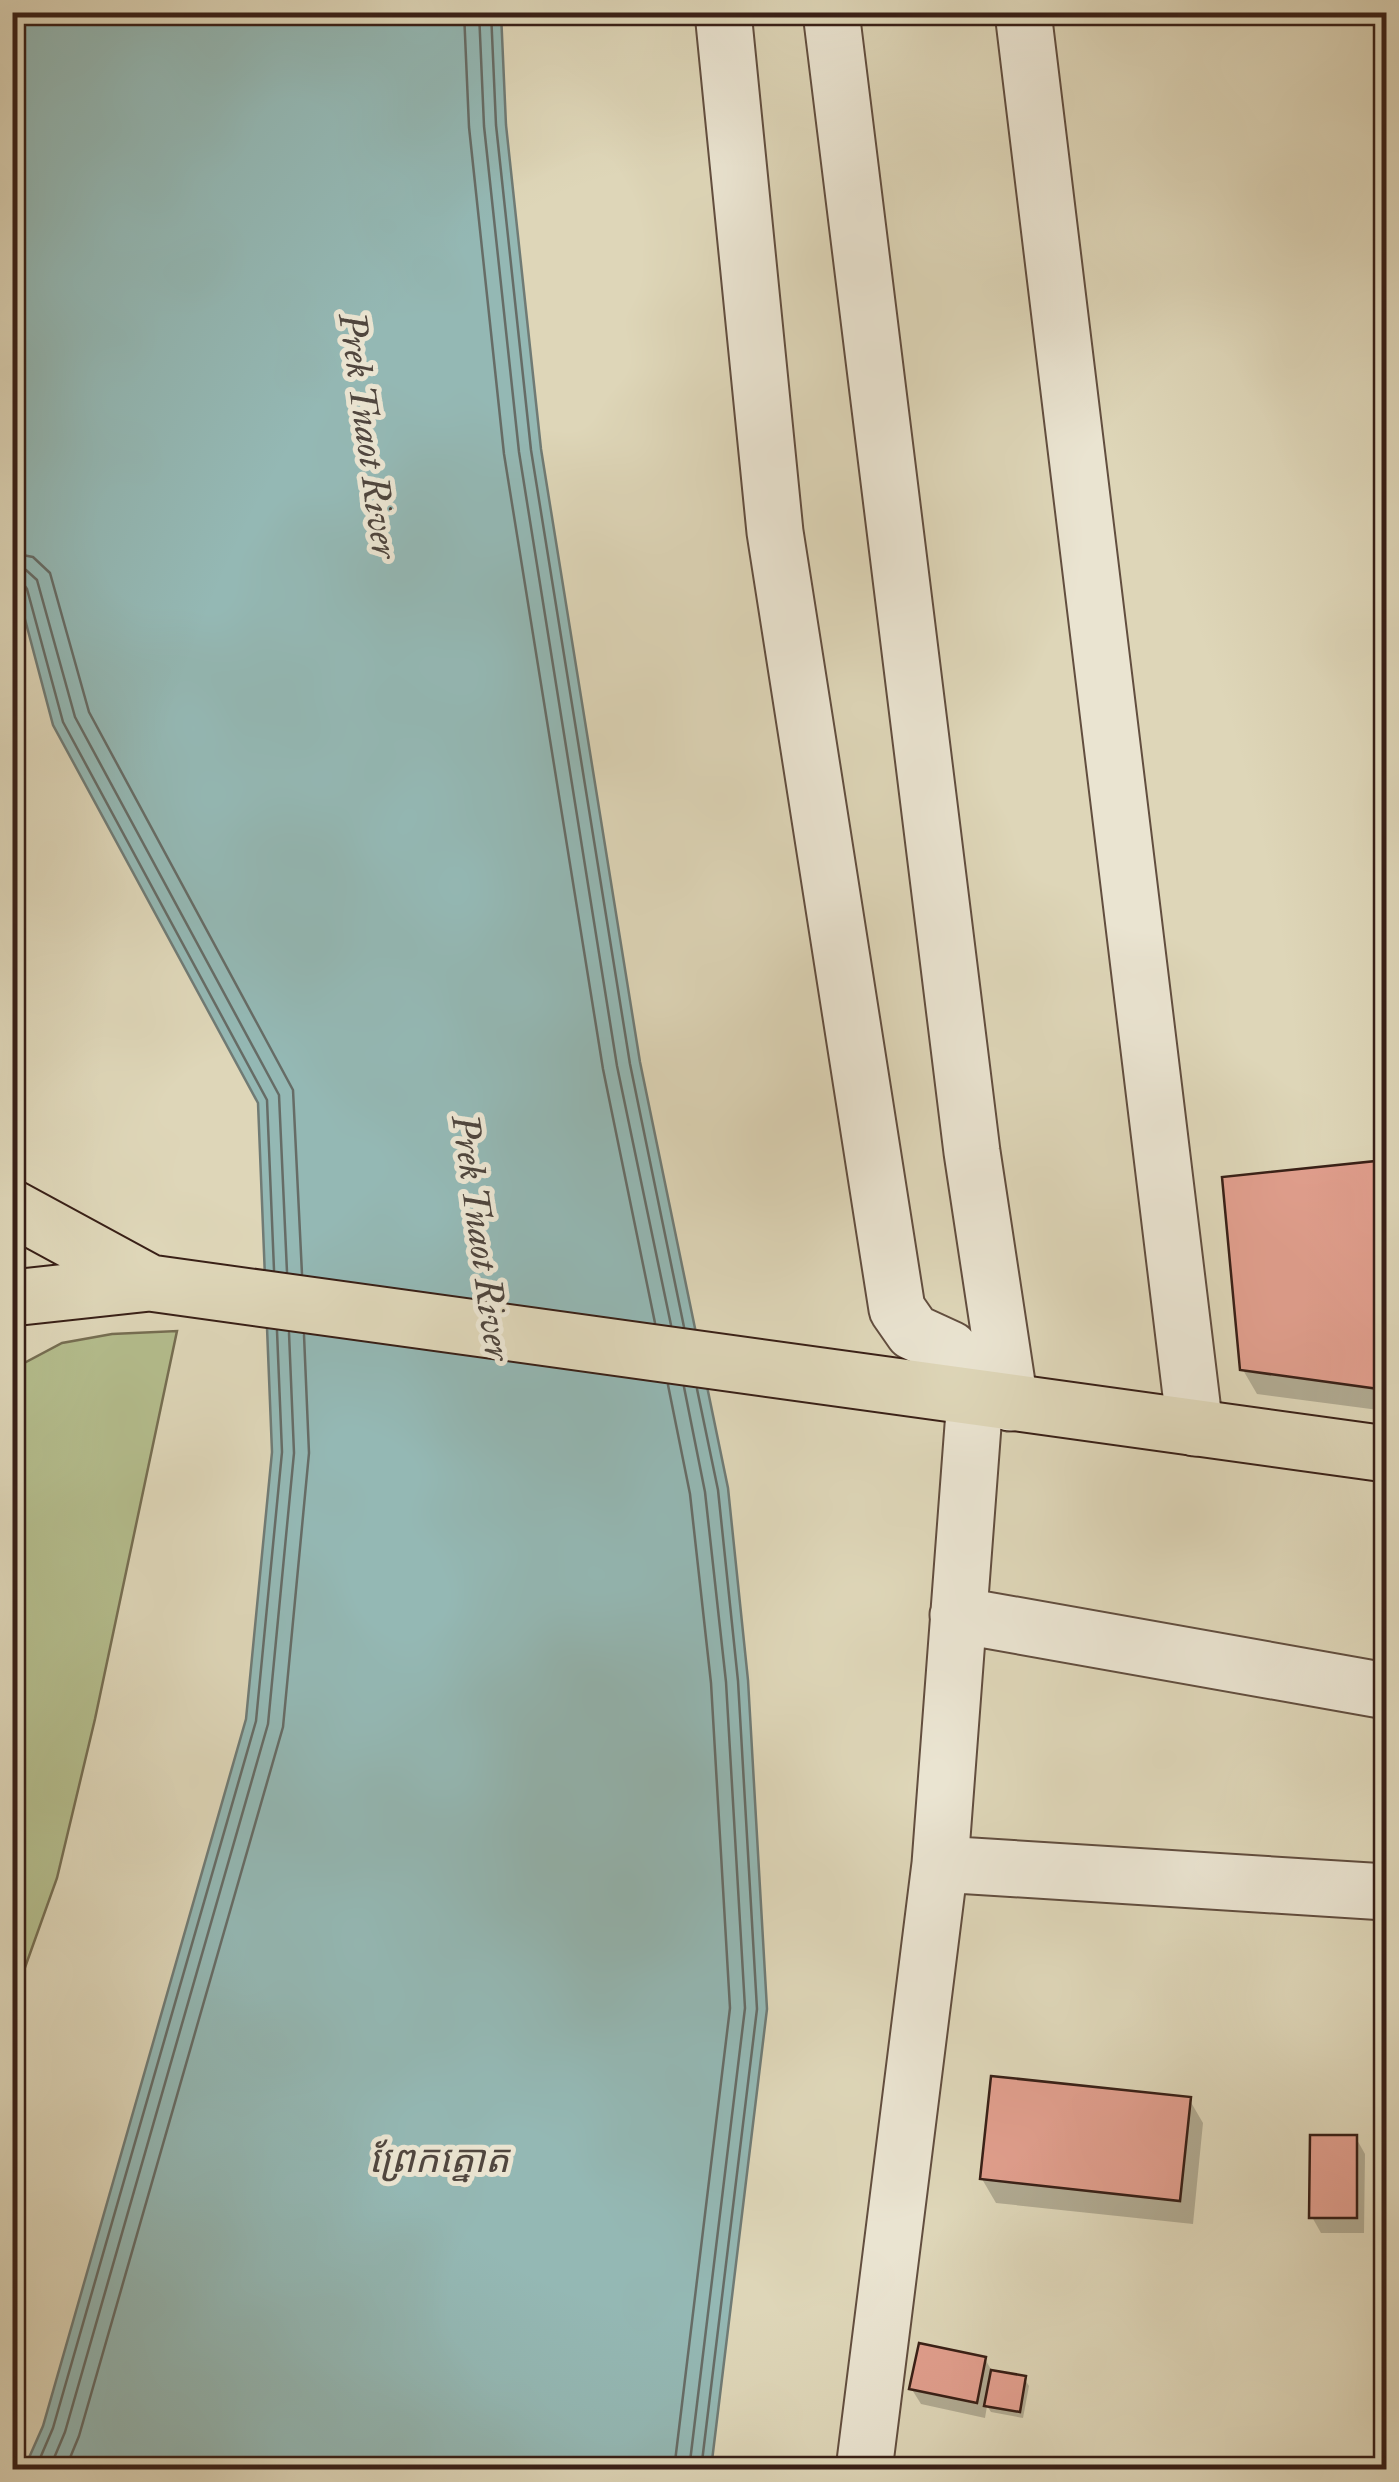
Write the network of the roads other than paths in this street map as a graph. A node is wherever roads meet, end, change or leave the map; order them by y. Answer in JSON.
{"nodes":[{"id":1,"x":723,"y":12,"type":"edge"},
{"id":2,"x":831,"y":12,"type":"edge"},
{"id":3,"x":1024,"y":12,"type":"edge"},
{"id":4,"x":12,"y":1208,"type":"edge"},
{"id":5,"x":172,"y":1286,"type":"junction"},
{"id":6,"x":12,"y":1298,"type":"edge"},
{"id":7,"x":992,"y":1401,"type":"junction"},
{"id":8,"x":1195,"y":1428,"type":"junction"},
{"id":9,"x":1386,"y":1454,"type":"edge"},
{"id":10,"x":958,"y":1615,"type":"junction"},
{"id":11,"x":1386,"y":1692,"type":"edge"},
{"id":12,"x":940,"y":1864,"type":"junction"},
{"id":13,"x":1386,"y":1892,"type":"edge"},
{"id":14,"x":864,"y":2470,"type":"edge"}],
"edges":[{"from":1,"to":7,"type":"street"},
{"from":2,"to":7,"type":"street"},
{"from":3,"to":8,"type":"street"},
{"from":4,"to":5,"type":"main road"},
{"from":5,"to":6,"type":"main road"},
{"from":5,"to":7,"type":"main road"},
{"from":7,"to":8,"type":"main road"},
{"from":7,"to":10,"type":"street"},
{"from":8,"to":9,"type":"main road"},
{"from":10,"to":11,"type":"street"},
{"from":10,"to":12,"type":"street"},
{"from":12,"to":13,"type":"street"},
{"from":12,"to":14,"type":"street"}]}
